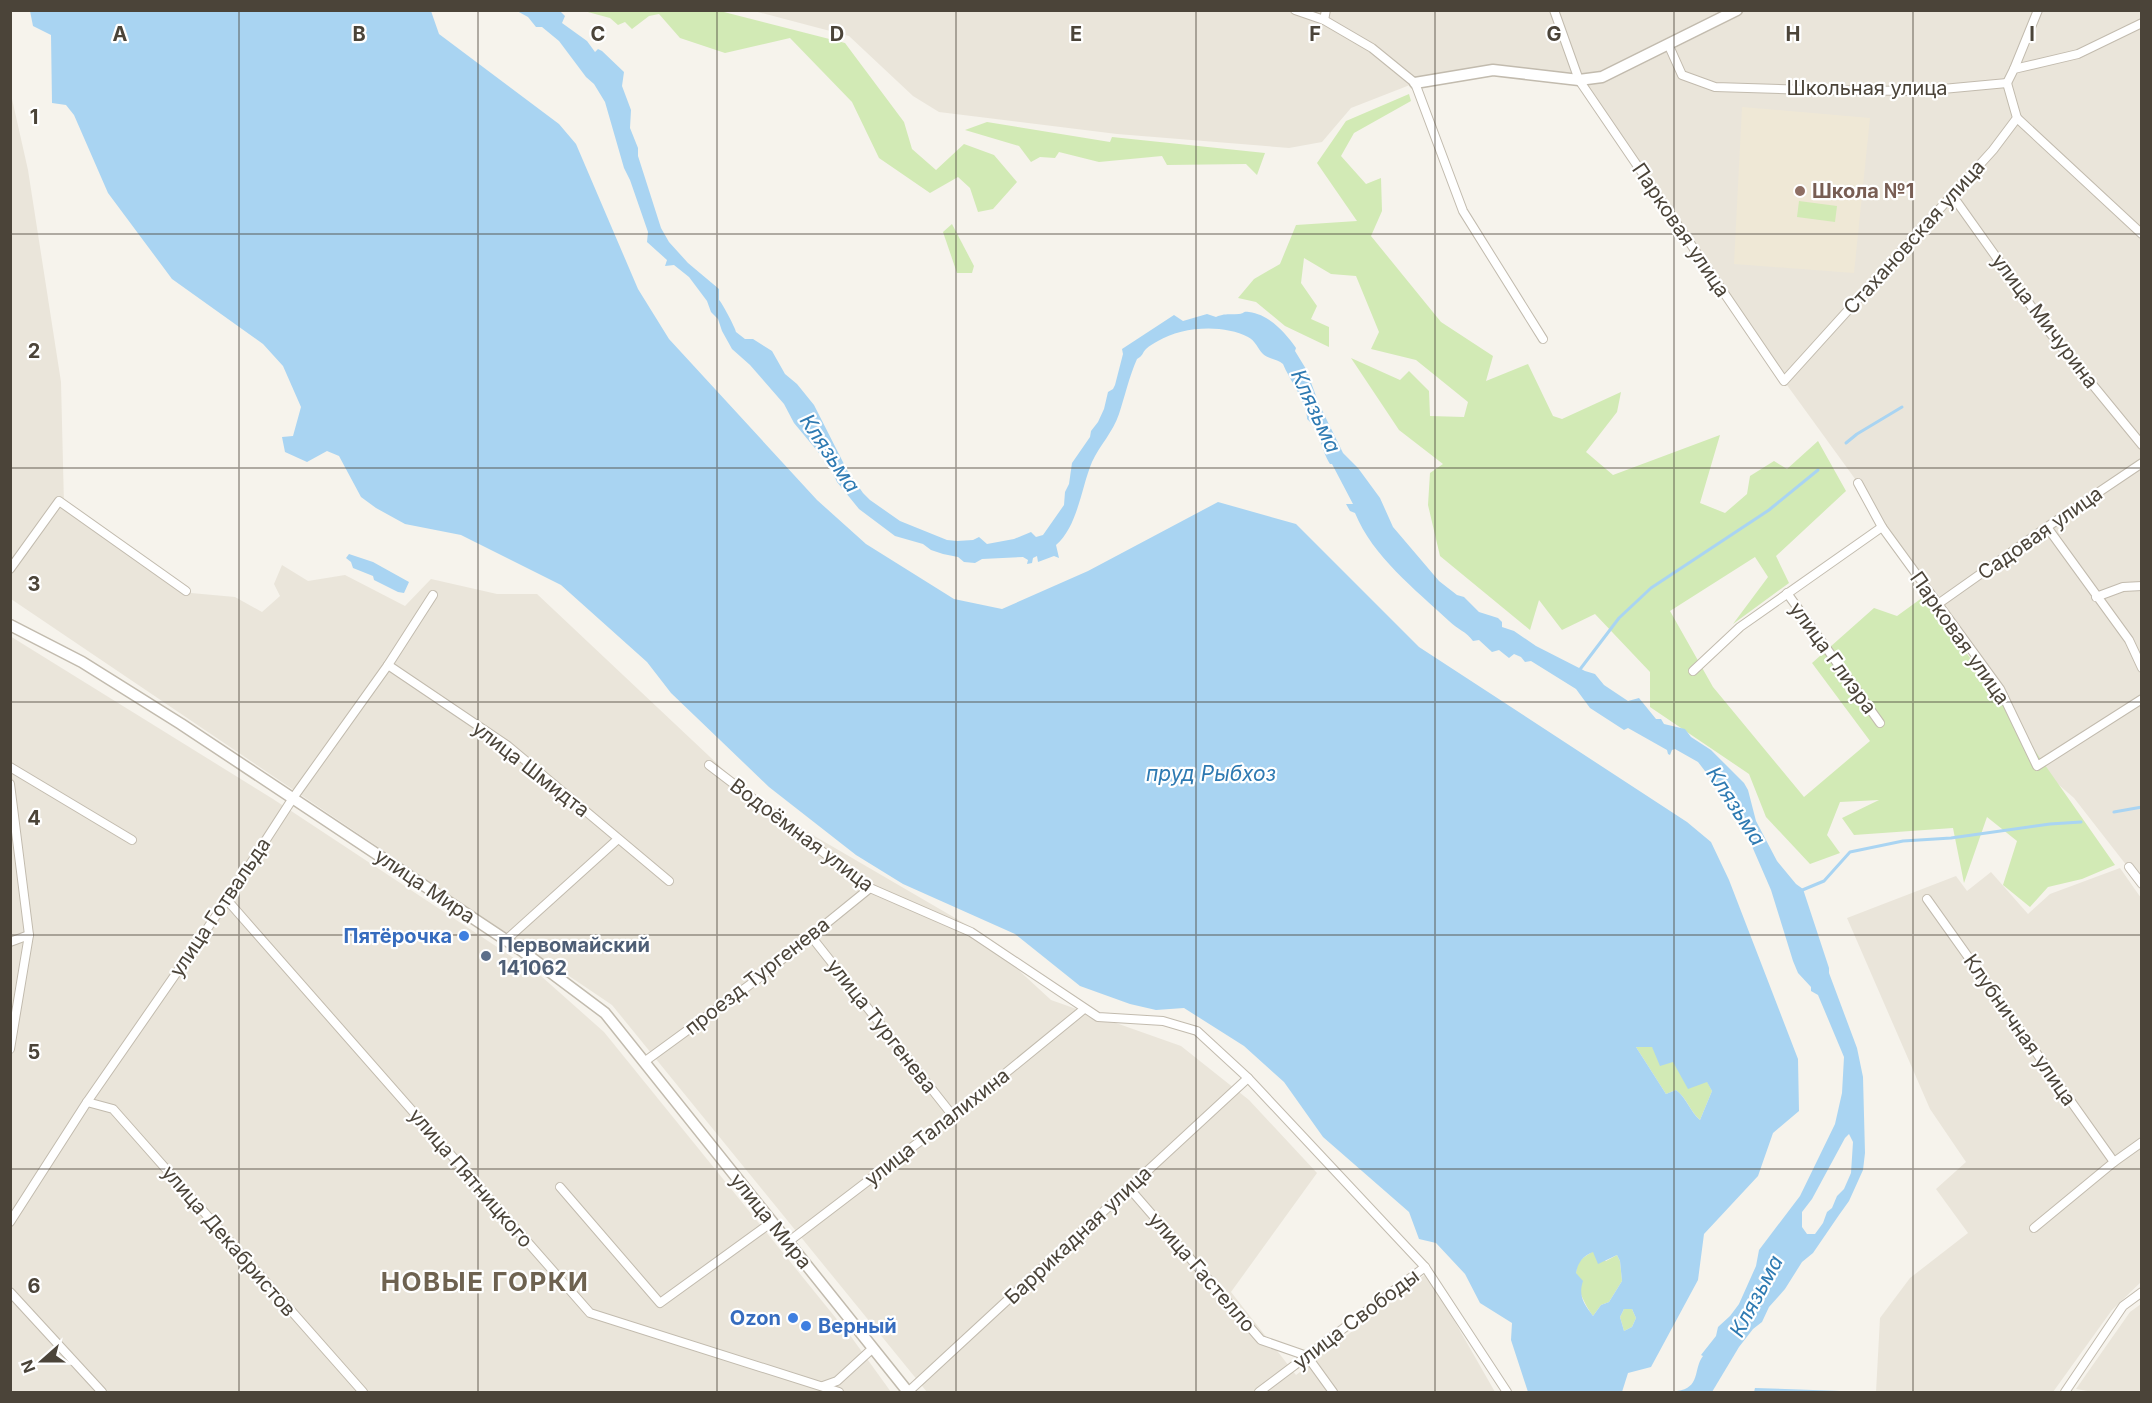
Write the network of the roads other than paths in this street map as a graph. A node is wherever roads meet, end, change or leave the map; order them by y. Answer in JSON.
{"nodes":[{"id":1,"x":1295,"y":10,"type":"edge"},
{"id":2,"x":1554,"y":10,"type":"edge"},
{"id":3,"x":1737,"y":10,"type":"edge"},
{"id":4,"x":2038,"y":10,"type":"edge"},
{"id":5,"x":1325,"y":15,"type":"edge"},
{"id":6,"x":2142,"y":22,"type":"edge"},
{"id":7,"x":1669,"y":46,"type":"junction"},
{"id":8,"x":2014,"y":69,"type":"junction"},
{"id":9,"x":1579,"y":80,"type":"junction"},
{"id":10,"x":1415,"y":83,"type":"junction"},
{"id":11,"x":2007,"y":83,"type":"junction"},
{"id":12,"x":2017,"y":118,"type":"junction"},
{"id":13,"x":1952,"y":195,"type":"junction"},
{"id":14,"x":2142,"y":234,"type":"edge"},
{"id":15,"x":1543,"y":339,"type":"dead end"},
{"id":16,"x":1784,"y":381,"type":"joint"},
{"id":17,"x":2142,"y":445,"type":"edge"},
{"id":18,"x":2142,"y":463,"type":"edge"},
{"id":19,"x":1858,"y":483,"type":"dead end"},
{"id":20,"x":2047,"y":526,"type":"junction"},
{"id":21,"x":1882,"y":527,"type":"junction"},
{"id":22,"x":10,"y":569,"type":"edge"},
{"id":23,"x":2142,"y":586,"type":"edge"},
{"id":24,"x":186,"y":591,"type":"dead end"},
{"id":25,"x":1787,"y":594,"type":"junction"},
{"id":26,"x":433,"y":595,"type":"dead end"},
{"id":27,"x":2096,"y":597,"type":"junction"},
{"id":28,"x":1938,"y":604,"type":"junction"},
{"id":29,"x":10,"y":625,"type":"edge"},
{"id":30,"x":388,"y":665,"type":"junction"},
{"id":31,"x":2142,"y":668,"type":"edge"},
{"id":32,"x":1693,"y":670,"type":"dead end"},
{"id":33,"x":2142,"y":699,"type":"edge"},
{"id":34,"x":1880,"y":723,"type":"dead end"},
{"id":35,"x":709,"y":765,"type":"dead end"},
{"id":36,"x":10,"y":767,"type":"edge"},
{"id":37,"x":10,"y":784,"type":"edge"},
{"id":38,"x":293,"y":798,"type":"junction"},
{"id":39,"x":618,"y":839,"type":"junction"},
{"id":40,"x":132,"y":840,"type":"dead end"},
{"id":41,"x":2129,"y":867,"type":"dead end"},
{"id":42,"x":669,"y":881,"type":"dead end"},
{"id":43,"x":2142,"y":884,"type":"edge"},
{"id":44,"x":870,"y":888,"type":"junction"},
{"id":45,"x":1927,"y":899,"type":"dead end"},
{"id":46,"x":226,"y":900,"type":"junction"},
{"id":47,"x":29,"y":935,"type":"junction"},
{"id":48,"x":810,"y":935,"type":"junction"},
{"id":49,"x":506,"y":940,"type":"junction"},
{"id":50,"x":10,"y":942,"type":"edge"},
{"id":51,"x":1084,"y":1009,"type":"junction"},
{"id":52,"x":10,"y":1049,"type":"edge"},
{"id":53,"x":644,"y":1062,"type":"junction"},
{"id":54,"x":1248,"y":1078,"type":"junction"},
{"id":55,"x":87,"y":1102,"type":"junction"},
{"id":56,"x":953,"y":1116,"type":"junction"},
{"id":57,"x":2142,"y":1143,"type":"edge"},
{"id":58,"x":2114,"y":1162,"type":"junction"},
{"id":59,"x":560,"y":1187,"type":"dead end"},
{"id":60,"x":1129,"y":1188,"type":"junction"},
{"id":61,"x":10,"y":1222,"type":"edge"},
{"id":62,"x":772,"y":1222,"type":"junction"},
{"id":63,"x":2034,"y":1228,"type":"dead end"},
{"id":64,"x":788,"y":1242,"type":"junction"},
{"id":65,"x":1425,"y":1267,"type":"junction"},
{"id":66,"x":10,"y":1292,"type":"edge"},
{"id":67,"x":2142,"y":1292,"type":"edge"},
{"id":68,"x":873,"y":1348,"type":"junction"},
{"id":69,"x":1307,"y":1356,"type":"junction"},
{"id":70,"x":823,"y":1386,"type":"junction"},
{"id":71,"x":102,"y":1392,"type":"edge"},
{"id":72,"x":363,"y":1392,"type":"edge"},
{"id":73,"x":839,"y":1392,"type":"edge"},
{"id":74,"x":908,"y":1392,"type":"edge"},
{"id":75,"x":1259,"y":1392,"type":"edge"},
{"id":76,"x":1333,"y":1392,"type":"edge"},
{"id":77,"x":1507,"y":1392,"type":"edge"},
{"id":78,"x":2065,"y":1392,"type":"edge"}],
"edges":[{"from":1,"to":5,"type":"street"},
{"from":2,"to":9,"type":"street","name":"Парковая улица"},
{"from":3,"to":7,"type":"street"},
{"from":4,"to":8,"type":"street"},
{"from":5,"to":10,"type":"street"},
{"from":6,"to":8,"type":"street"},
{"from":7,"to":9,"type":"street"},
{"from":7,"to":11,"type":"street","name":"Школьная улица"},
{"from":8,"to":11,"type":"street"},
{"from":9,"to":10,"type":"street"},
{"from":9,"to":16,"type":"street","name":"Парковая улица"},
{"from":10,"to":15,"type":"street"},
{"from":11,"to":12,"type":"street"},
{"from":12,"to":13,"type":"street","name":"Стахановская улица"},
{"from":12,"to":14,"type":"street"},
{"from":13,"to":16,"type":"street","name":"Стахановская улица"},
{"from":13,"to":17,"type":"street","name":"улица Мичурина"},
{"from":18,"to":20,"type":"street","name":"Садовая улица"},
{"from":19,"to":21,"type":"street","name":"Парковая улица"},
{"from":20,"to":27,"type":"street"},
{"from":20,"to":28,"type":"street","name":"Садовая улица"},
{"from":21,"to":25,"type":"street","name":"улица Глиэра"},
{"from":21,"to":28,"type":"street","name":"Парковая улица"},
{"from":22,"to":24,"type":"street"},
{"from":23,"to":27,"type":"street"},
{"from":25,"to":32,"type":"street","name":"улица Глиэра"},
{"from":25,"to":34,"type":"street","name":"улица Глиэра"},
{"from":26,"to":30,"type":"street","name":"улица Готвальда"},
{"from":27,"to":31,"type":"street"},
{"from":28,"to":33,"type":"street","name":"Парковая улица"},
{"from":29,"to":38,"type":"street","name":"улица Мира"},
{"from":30,"to":38,"type":"street","name":"улица Готвальда"},
{"from":30,"to":39,"type":"street","name":"улица Шмидта"},
{"from":35,"to":44,"type":"street","name":"Водоёмная улица"},
{"from":36,"to":40,"type":"street"},
{"from":37,"to":47,"type":"street"},
{"from":38,"to":46,"type":"street","name":"улица Готвальда"},
{"from":38,"to":49,"type":"street","name":"улица Мира"},
{"from":39,"to":42,"type":"street","name":"улица Шмидта"},
{"from":39,"to":49,"type":"street"},
{"from":41,"to":43,"type":"street"},
{"from":44,"to":48,"type":"street","name":"проезд Тургенева"},
{"from":44,"to":51,"type":"street","name":"Водоёмная улица"},
{"from":45,"to":58,"type":"street","name":"Клубничная улица"},
{"from":46,"to":55,"type":"street","name":"улица Готвальда"},
{"from":46,"to":70,"type":"street","name":"улица Пятницкого"},
{"from":47,"to":50,"type":"street"},
{"from":47,"to":52,"type":"street"},
{"from":48,"to":53,"type":"street","name":"проезд Тургенева"},
{"from":48,"to":56,"type":"street","name":"улица Тургенева"},
{"from":49,"to":53,"type":"street","name":"улица Мира"},
{"from":51,"to":54,"type":"street","name":"Водоёмная улица"},
{"from":51,"to":56,"type":"street","name":"улица Талалихина"},
{"from":53,"to":62,"type":"street","name":"улица Мира"},
{"from":54,"to":60,"type":"street","name":"Баррикадная улица"},
{"from":54,"to":65,"type":"street","name":"Водоёмная улица"},
{"from":55,"to":61,"type":"street","name":"улица Готвальда"},
{"from":55,"to":72,"type":"street","name":"улица Декабристов"},
{"from":56,"to":64,"type":"street","name":"улица Талалихина"},
{"from":57,"to":58,"type":"street"},
{"from":58,"to":63,"type":"street"},
{"from":59,"to":62,"type":"street"},
{"from":60,"to":69,"type":"street","name":"улица Гастелло"},
{"from":60,"to":74,"type":"street","name":"Баррикадная улица"},
{"from":62,"to":64,"type":"street","name":"улица Мира"},
{"from":64,"to":68,"type":"street","name":"улица Мира"},
{"from":65,"to":69,"type":"street","name":"улица Свободы"},
{"from":65,"to":77,"type":"street","name":"Водоёмная улица"},
{"from":66,"to":71,"type":"street"},
{"from":67,"to":78,"type":"street"},
{"from":68,"to":70,"type":"street"},
{"from":68,"to":74,"type":"street","name":"улица Мира"},
{"from":69,"to":75,"type":"street","name":"улица Свободы"},
{"from":69,"to":76,"type":"street"},
{"from":70,"to":73,"type":"street","name":"улица Пятницкого"}]}
